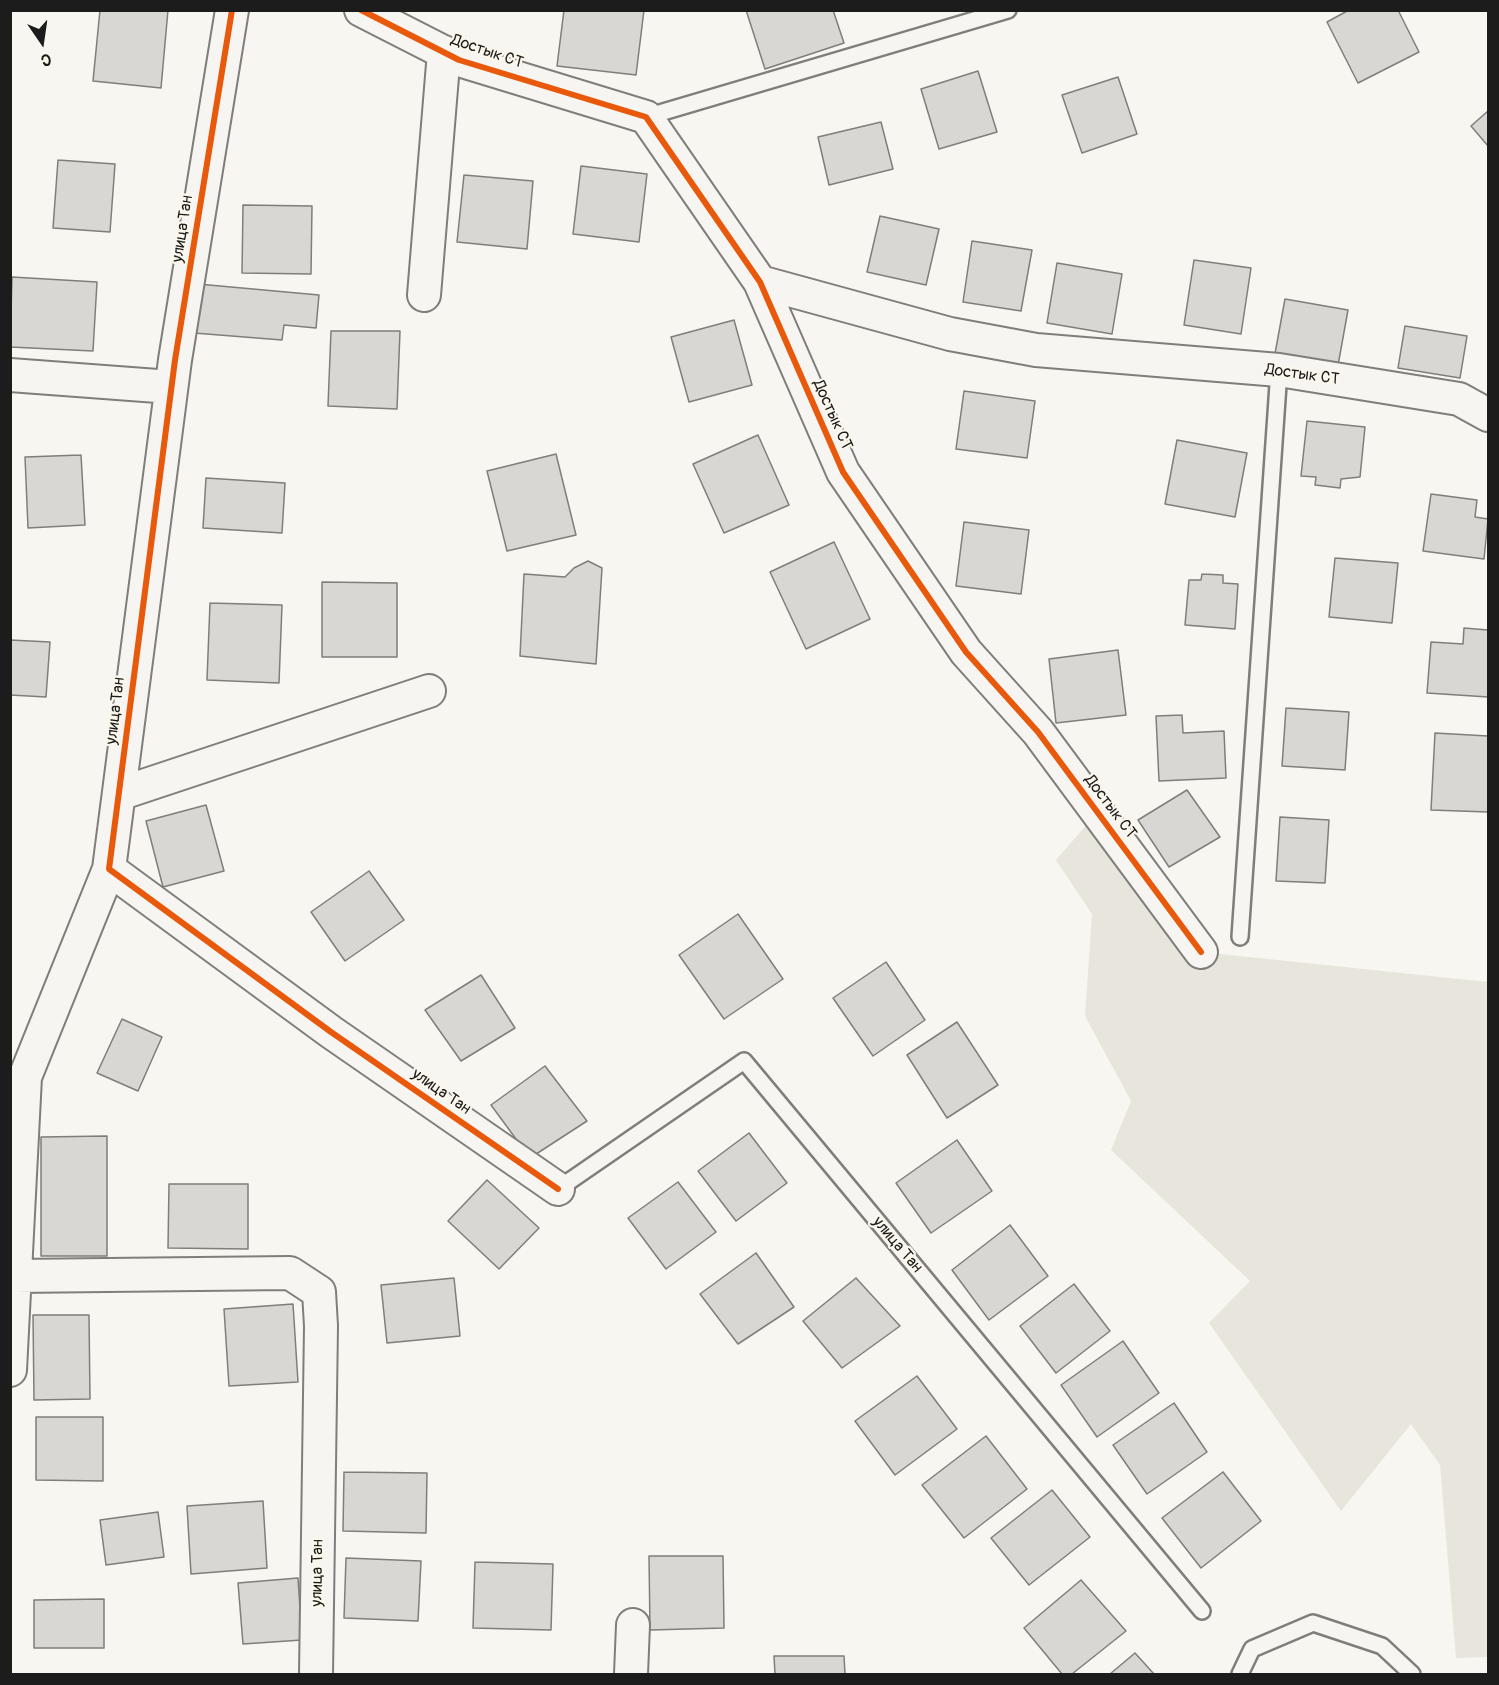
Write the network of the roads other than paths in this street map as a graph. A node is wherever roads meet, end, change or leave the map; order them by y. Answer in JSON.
{"nodes":[{"id":1,"x":231,"y":10,"type":"edge"},
{"id":2,"x":361,"y":10,"type":"edge"},
{"id":3,"x":1008,"y":10,"type":"edge"},
{"id":4,"x":444,"y":52,"type":"junction"},
{"id":5,"x":646,"y":117,"type":"junction"},
{"id":6,"x":760,"y":282,"type":"junction"},
{"id":7,"x":424,"y":294,"type":"dead end"},
{"id":8,"x":1279,"y":370,"type":"junction"},
{"id":9,"x":10,"y":375,"type":"edge"},
{"id":10,"x":171,"y":387,"type":"junction"},
{"id":11,"x":1488,"y":415,"type":"edge"},
{"id":12,"x":429,"y":690,"type":"dead end"},
{"id":13,"x":119,"y":794,"type":"junction"},
{"id":14,"x":109,"y":869,"type":"junction"},
{"id":15,"x":1240,"y":937,"type":"dead end"},
{"id":16,"x":1201,"y":952,"type":"dead end"},
{"id":17,"x":558,"y":1189,"type":"joint"},
{"id":18,"x":15,"y":1276,"type":"junction"},
{"id":19,"x":10,"y":1370,"type":"edge"},
{"id":20,"x":1202,"y":1611,"type":"dead end"},
{"id":21,"x":633,"y":1625,"type":"dead end"},
{"id":22,"x":316,"y":1674,"type":"edge"},
{"id":23,"x":631,"y":1674,"type":"edge"},
{"id":24,"x":1240,"y":1674,"type":"edge"},
{"id":25,"x":1412,"y":1674,"type":"edge"}],
"edges":[{"from":1,"to":10,"type":"street","name":"улица Тан"},
{"from":2,"to":4,"type":"street","name":"Достык СТ"},
{"from":3,"to":5,"type":"lane"},
{"from":4,"to":5,"type":"street","name":"Достык СТ"},
{"from":4,"to":7,"type":"street"},
{"from":5,"to":6,"type":"street","name":"Достык СТ"},
{"from":6,"to":8,"type":"street","name":"Достык СТ"},
{"from":6,"to":16,"type":"street","name":"Достык СТ"},
{"from":8,"to":11,"type":"street","name":"Достык СТ"},
{"from":8,"to":15,"type":"lane"},
{"from":9,"to":10,"type":"street"},
{"from":10,"to":13,"type":"street","name":"улица Тан"},
{"from":12,"to":13,"type":"street"},
{"from":13,"to":14,"type":"street","name":"улица Тан"},
{"from":14,"to":17,"type":"street","name":"улица Тан"},
{"from":14,"to":18,"type":"street","name":"улица Тан"},
{"from":17,"to":20,"type":"lane","name":"улица Тан"},
{"from":18,"to":19,"type":"street","name":"улица Тан"},
{"from":18,"to":22,"type":"street","name":"улица Тан"},
{"from":21,"to":23,"type":"street"},
{"from":24,"to":25,"type":"lane"}]}
